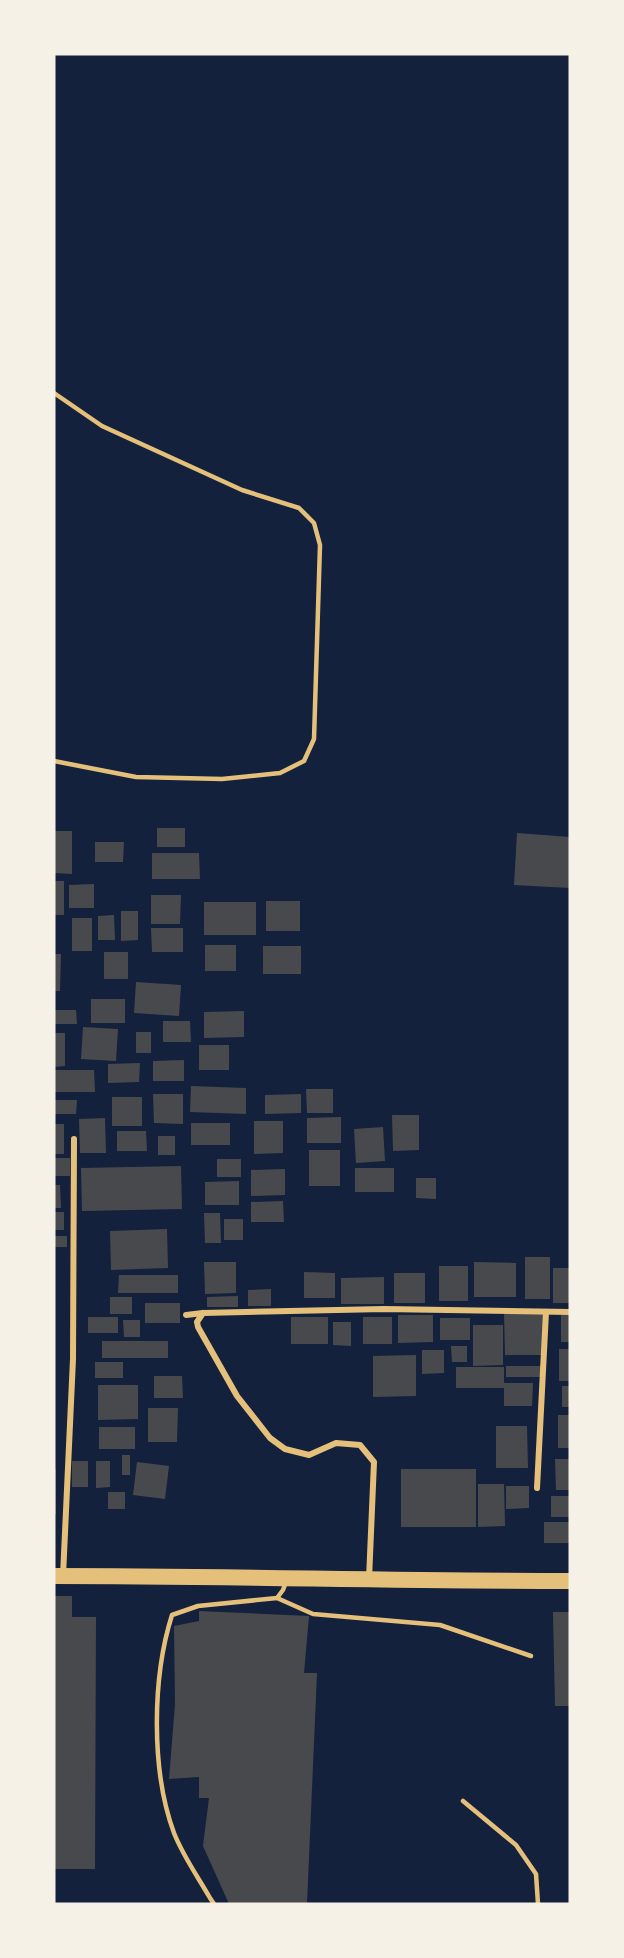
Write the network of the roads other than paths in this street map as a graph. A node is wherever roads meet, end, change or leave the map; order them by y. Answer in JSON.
{"nodes":[{"id":1,"x":54,"y":393,"type":"edge"},
{"id":2,"x":54,"y":761,"type":"edge"},
{"id":3,"x":74,"y":1139,"type":"dead end"},
{"id":4,"x":546,"y":1312,"type":"junction"},
{"id":5,"x":570,"y":1312,"type":"edge"},
{"id":6,"x":203,"y":1313,"type":"junction"},
{"id":7,"x":186,"y":1315,"type":"dead end"},
{"id":8,"x":537,"y":1488,"type":"dead end"},
{"id":9,"x":58,"y":1576,"type":"edge"},
{"id":10,"x":287,"y":1578,"type":"junction"},
{"id":11,"x":369,"y":1580,"type":"junction"},
{"id":12,"x":570,"y":1581,"type":"edge"},
{"id":13,"x":277,"y":1598,"type":"junction"},
{"id":14,"x":531,"y":1656,"type":"dead end"},
{"id":15,"x":463,"y":1801,"type":"dead end"},
{"id":16,"x":214,"y":1904,"type":"edge"},
{"id":17,"x":538,"y":1904,"type":"edge"}],
"edges":[{"from":1,"to":2,"type":"lane"},
{"from":3,"to":9,"type":"street"},
{"from":4,"to":5,"type":"street"},
{"from":4,"to":6,"type":"street"},
{"from":4,"to":8,"type":"street"},
{"from":6,"to":7,"type":"street"},
{"from":6,"to":11,"type":"street"},
{"from":9,"to":10,"type":"highway"},
{"from":10,"to":11,"type":"highway"},
{"from":10,"to":13,"type":"lane"},
{"from":11,"to":12,"type":"highway"},
{"from":13,"to":14,"type":"lane"},
{"from":13,"to":16,"type":"lane"},
{"from":15,"to":17,"type":"lane"}]}
